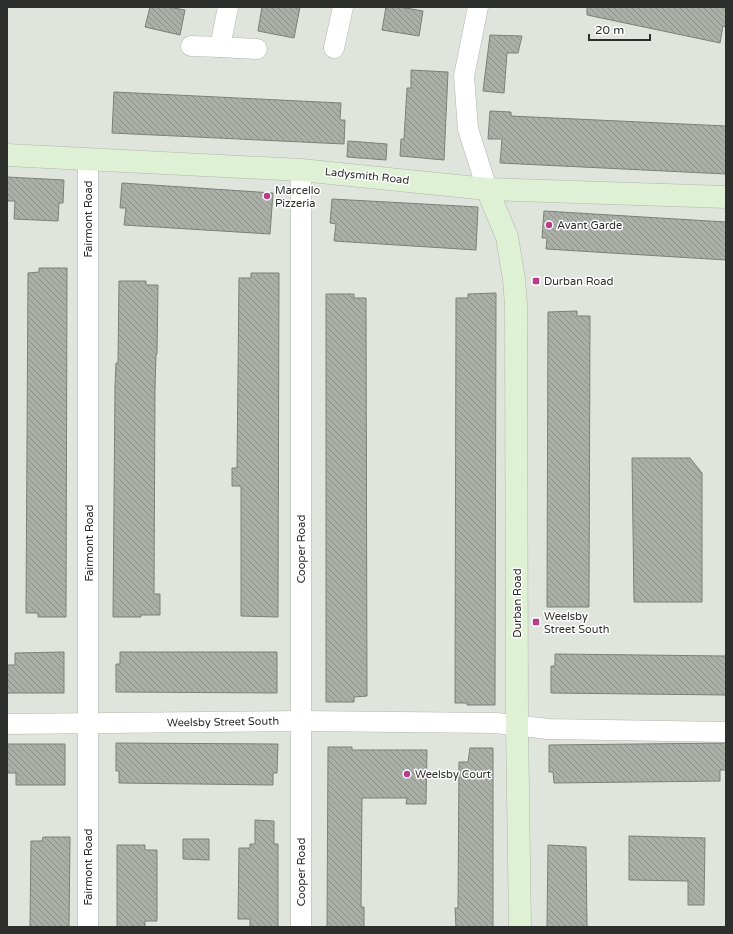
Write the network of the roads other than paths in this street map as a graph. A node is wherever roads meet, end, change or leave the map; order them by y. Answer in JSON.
{"nodes":[{"id":1,"x":228,"y":7,"type":"edge"},
{"id":2,"x":343,"y":7,"type":"edge"},
{"id":3,"x":478,"y":7,"type":"edge"},
{"id":4,"x":191,"y":46,"type":"dead end"},
{"id":5,"x":220,"y":47,"type":"junction"},
{"id":6,"x":334,"y":48,"type":"dead end"},
{"id":7,"x":258,"y":49,"type":"dead end"},
{"id":8,"x":7,"y":155,"type":"edge"},
{"id":9,"x":88,"y":159,"type":"junction"},
{"id":10,"x":301,"y":170,"type":"junction"},
{"id":11,"x":486,"y":188,"type":"junction"},
{"id":12,"x":726,"y":197,"type":"edge"},
{"id":13,"x":302,"y":721,"type":"junction"},
{"id":14,"x":7,"y":724,"type":"edge"},
{"id":15,"x":89,"y":724,"type":"junction"},
{"id":16,"x":517,"y":725,"type":"junction"},
{"id":17,"x":726,"y":732,"type":"edge"},
{"id":18,"x":88,"y":927,"type":"edge"},
{"id":19,"x":301,"y":927,"type":"edge"},
{"id":20,"x":520,"y":927,"type":"edge"}],
"edges":[{"from":1,"to":5,"type":"street"},
{"from":2,"to":6,"type":"street"},
{"from":3,"to":11,"type":"street"},
{"from":4,"to":5,"type":"street"},
{"from":5,"to":7,"type":"street"},
{"from":8,"to":9,"type":"street","name":"Ladysmith Road"},
{"from":9,"to":10,"type":"street","name":"Ladysmith Road"},
{"from":9,"to":15,"type":"street","name":"Fairmont Road"},
{"from":10,"to":11,"type":"street","name":"Ladysmith Road"},
{"from":10,"to":13,"type":"street","name":"Cooper Road"},
{"from":11,"to":12,"type":"street","name":"Ladysmith Road"},
{"from":11,"to":16,"type":"street","name":"Durban Road"},
{"from":13,"to":15,"type":"street","name":"Weelsby Street South"},
{"from":13,"to":16,"type":"street","name":"Weelsby Street South"},
{"from":13,"to":19,"type":"street","name":"Cooper Road"},
{"from":14,"to":15,"type":"street","name":"Weelsby Street South"},
{"from":15,"to":18,"type":"street","name":"Fairmont Road"},
{"from":16,"to":17,"type":"street","name":"Weelsby Street South"},
{"from":16,"to":20,"type":"street","name":"Durban Road"}]}
